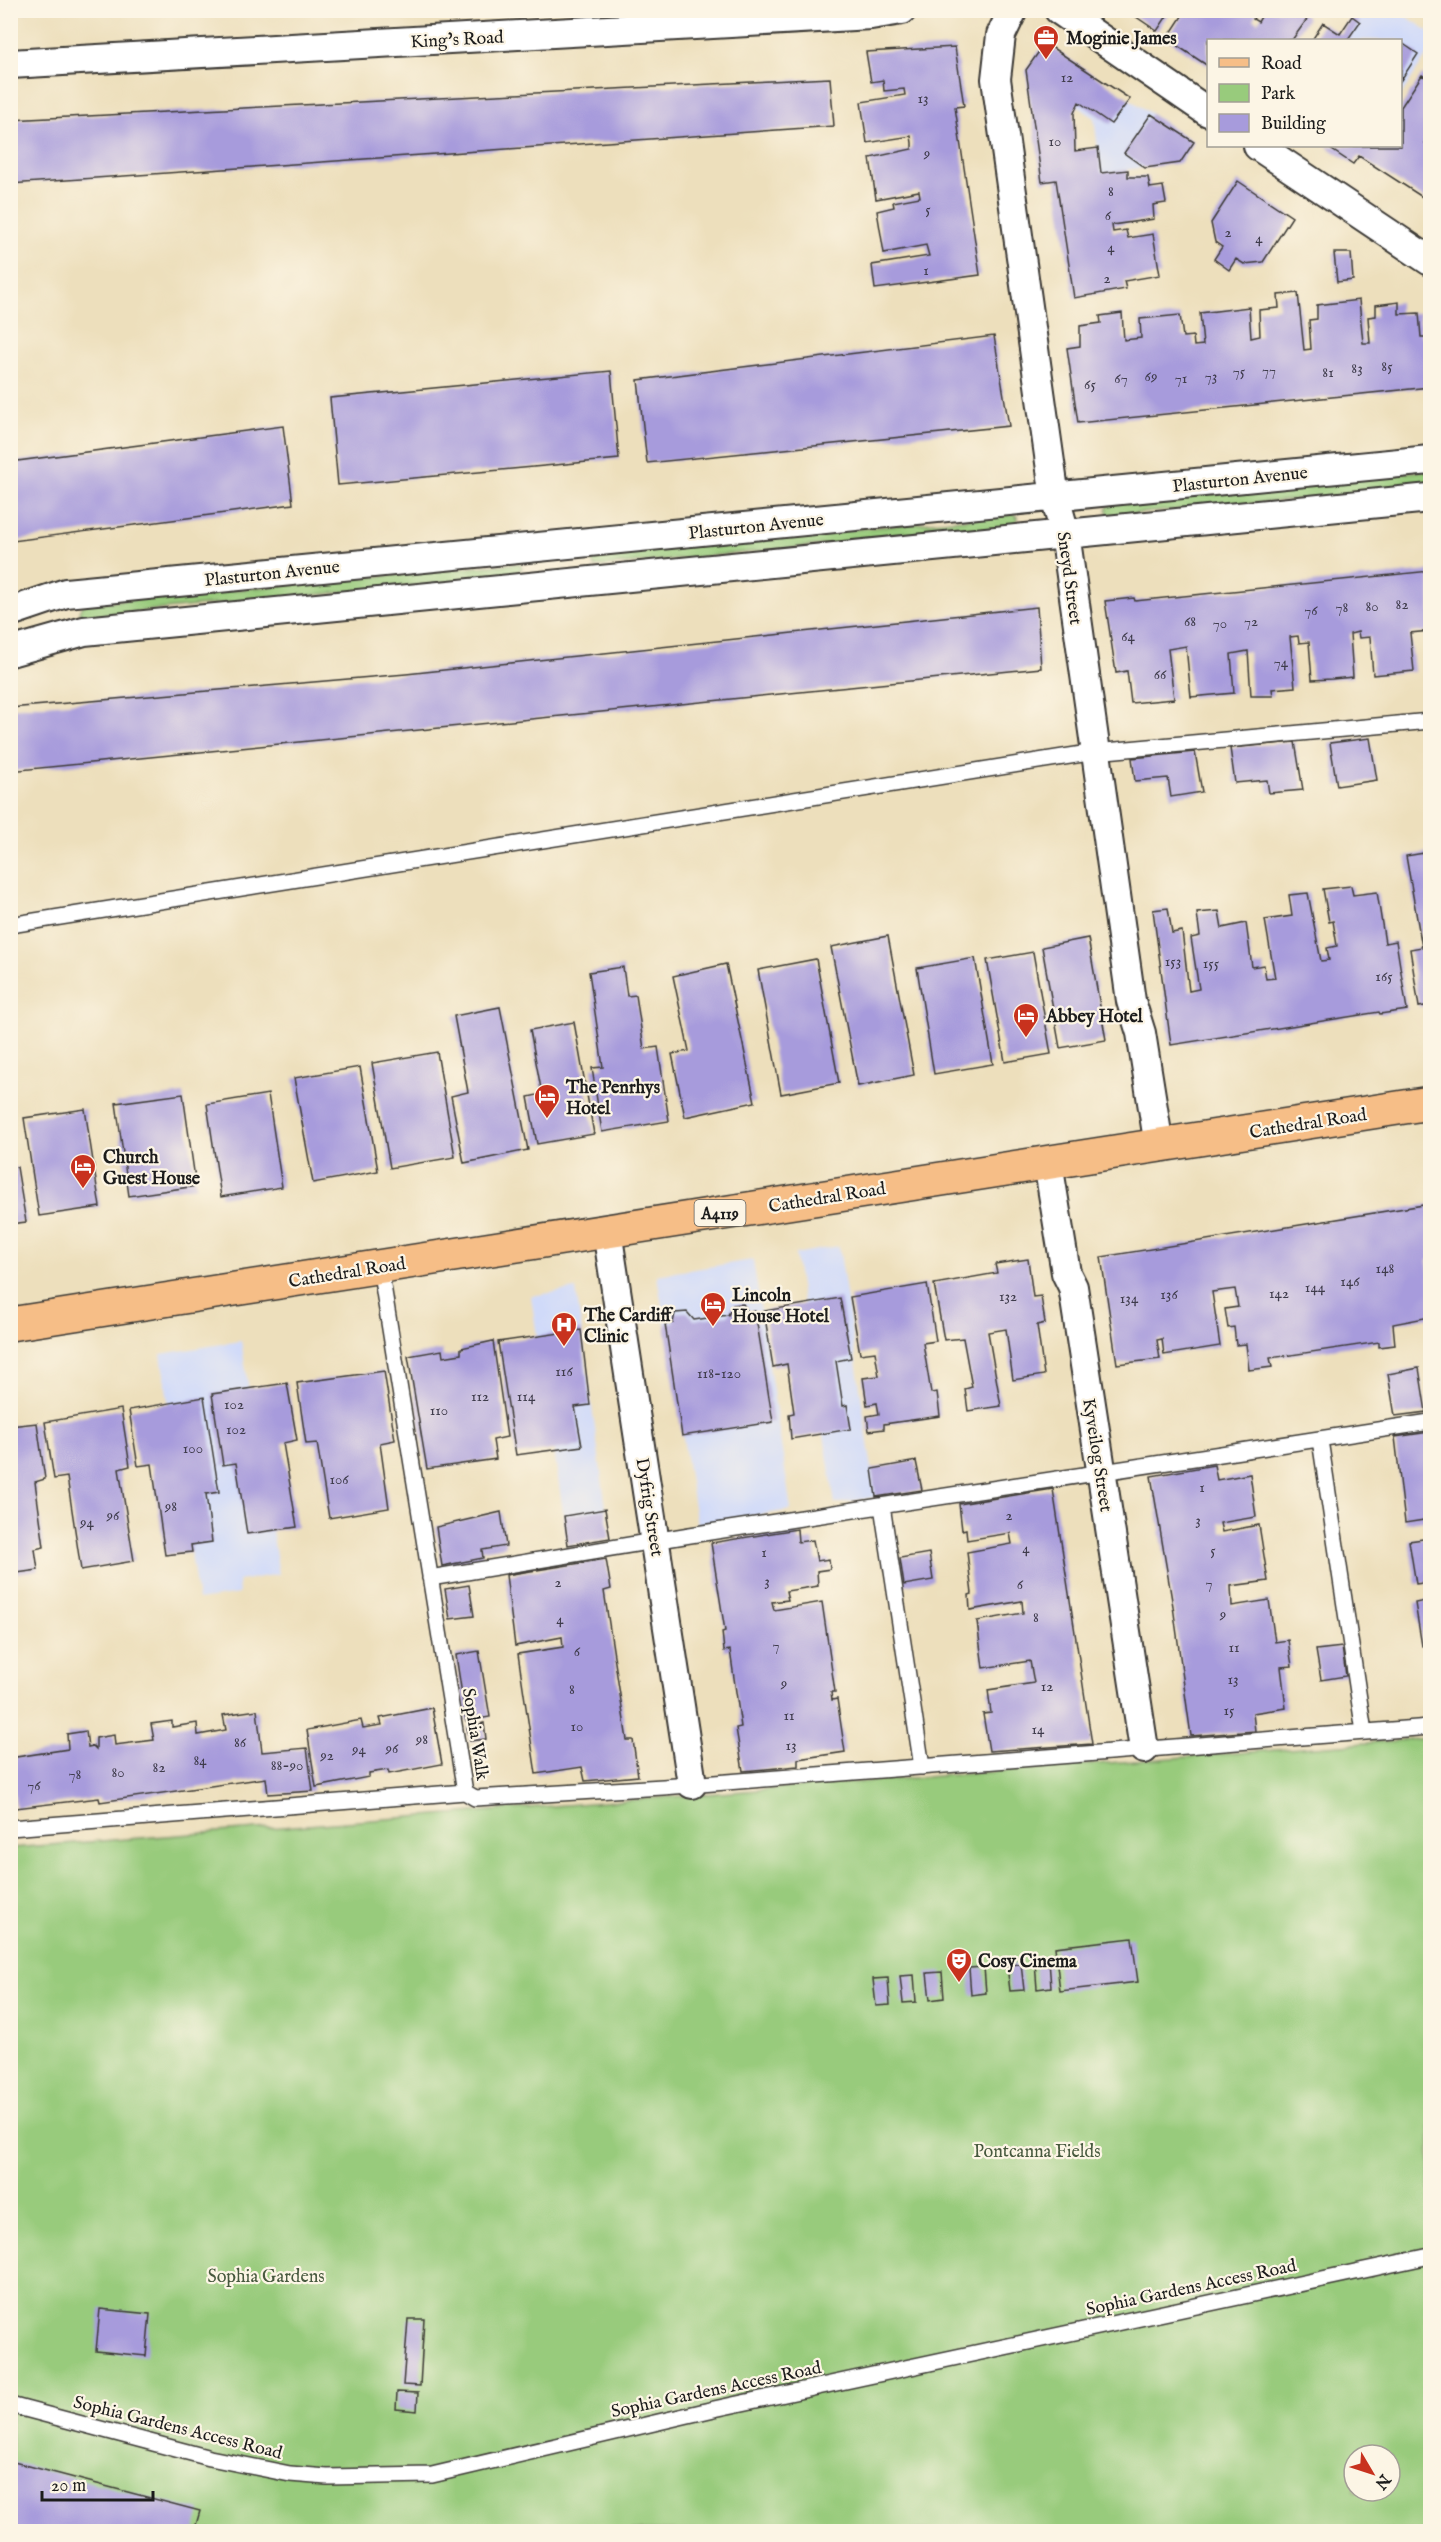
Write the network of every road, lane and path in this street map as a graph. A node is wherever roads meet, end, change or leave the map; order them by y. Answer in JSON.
{"nodes":[{"id":1,"x":902,"y":10,"type":"edge"},
{"id":2,"x":1013,"y":10,"type":"edge"},
{"id":3,"x":1059,"y":10,"type":"edge"},
{"id":4,"x":10,"y":64,"type":"edge"},
{"id":5,"x":1207,"y":111,"type":"edge"},
{"id":6,"x":1260,"y":147,"type":"edge"},
{"id":7,"x":1431,"y":261,"type":"edge"},
{"id":8,"x":1431,"y":460,"type":"edge"},
{"id":9,"x":1055,"y":498,"type":"junction"},
{"id":10,"x":1431,"y":498,"type":"edge"},
{"id":11,"x":1065,"y":533,"type":"junction"},
{"id":12,"x":10,"y":612,"type":"edge"},
{"id":13,"x":11,"y":652,"type":"edge"},
{"id":14,"x":1431,"y":721,"type":"edge"},
{"id":15,"x":1095,"y":752,"type":"junction"},
{"id":16,"x":10,"y":925,"type":"edge"},
{"id":17,"x":1431,"y":1103,"type":"edge"},
{"id":18,"x":1159,"y":1146,"type":"junction"},
{"id":19,"x":1048,"y":1163,"type":"junction"},
{"id":20,"x":607,"y":1231,"type":"junction"},
{"id":21,"x":380,"y":1267,"type":"junction"},
{"id":22,"x":10,"y":1324,"type":"edge"},
{"id":23,"x":1431,"y":1422,"type":"edge"},
{"id":24,"x":1320,"y":1440,"type":"junction"},
{"id":25,"x":1101,"y":1473,"type":"junction"},
{"id":26,"x":882,"y":1506,"type":"junction"},
{"id":27,"x":655,"y":1541,"type":"junction"},
{"id":28,"x":430,"y":1578,"type":"junction"},
{"id":29,"x":1431,"y":1727,"type":"edge"},
{"id":30,"x":1364,"y":1732,"type":"junction"},
{"id":31,"x":1144,"y":1749,"type":"junction"},
{"id":32,"x":922,"y":1767,"type":"junction"},
{"id":33,"x":692,"y":1784,"type":"junction"},
{"id":34,"x":465,"y":1792,"type":"junction"},
{"id":35,"x":10,"y":1828,"type":"edge"},
{"id":36,"x":1431,"y":2256,"type":"edge"},
{"id":37,"x":10,"y":2405,"type":"edge"}],
"edges":[{"from":1,"to":4,"type":"street","name":"King's Road"},
{"from":2,"to":9,"type":"street","name":"Sneyd Street"},
{"from":3,"to":5,"type":"street"},
{"from":6,"to":7,"type":"street"},
{"from":8,"to":9,"type":"street","name":"Plasturton Avenue"},
{"from":9,"to":11,"type":"street","name":"Sneyd Street"},
{"from":9,"to":12,"type":"street","name":"Plasturton Avenue"},
{"from":10,"to":11,"type":"street","name":"Plasturton Avenue"},
{"from":11,"to":13,"type":"street","name":"Plasturton Avenue"},
{"from":11,"to":15,"type":"street","name":"Sneyd Street"},
{"from":14,"to":15,"type":"lane"},
{"from":15,"to":16,"type":"lane"},
{"from":15,"to":18,"type":"street","name":"Sneyd Street"},
{"from":17,"to":18,"type":"main road","name":"Cathedral Road","number":"A4119"},
{"from":18,"to":19,"type":"main road","name":"Cathedral Road","number":"A4119"},
{"from":19,"to":20,"type":"main road","name":"Cathedral Road","number":"A4119"},
{"from":19,"to":25,"type":"street","name":"Kyveilog Street"},
{"from":20,"to":21,"type":"main road","name":"Cathedral Road","number":"A4119"},
{"from":20,"to":27,"type":"street","name":"Dyfrig Street"},
{"from":21,"to":22,"type":"main road","name":"Cathedral Road","number":"A4119"},
{"from":21,"to":28,"type":"lane","name":"Sophia Walk"},
{"from":23,"to":24,"type":"lane"},
{"from":24,"to":25,"type":"lane"},
{"from":24,"to":30,"type":"lane"},
{"from":25,"to":26,"type":"lane"},
{"from":25,"to":31,"type":"street","name":"Kyveilog Street"},
{"from":26,"to":27,"type":"lane"},
{"from":26,"to":32,"type":"lane"},
{"from":27,"to":28,"type":"lane"},
{"from":27,"to":33,"type":"street","name":"Dyfrig Street"},
{"from":28,"to":34,"type":"lane","name":"Sophia Walk"},
{"from":29,"to":30,"type":"lane"},
{"from":30,"to":31,"type":"lane"},
{"from":31,"to":32,"type":"lane"},
{"from":32,"to":33,"type":"lane"},
{"from":33,"to":34,"type":"lane"},
{"from":34,"to":35,"type":"lane","name":"Sophia Walk"},
{"from":36,"to":37,"type":"lane","name":"Sophia Gardens Access Road"}]}
